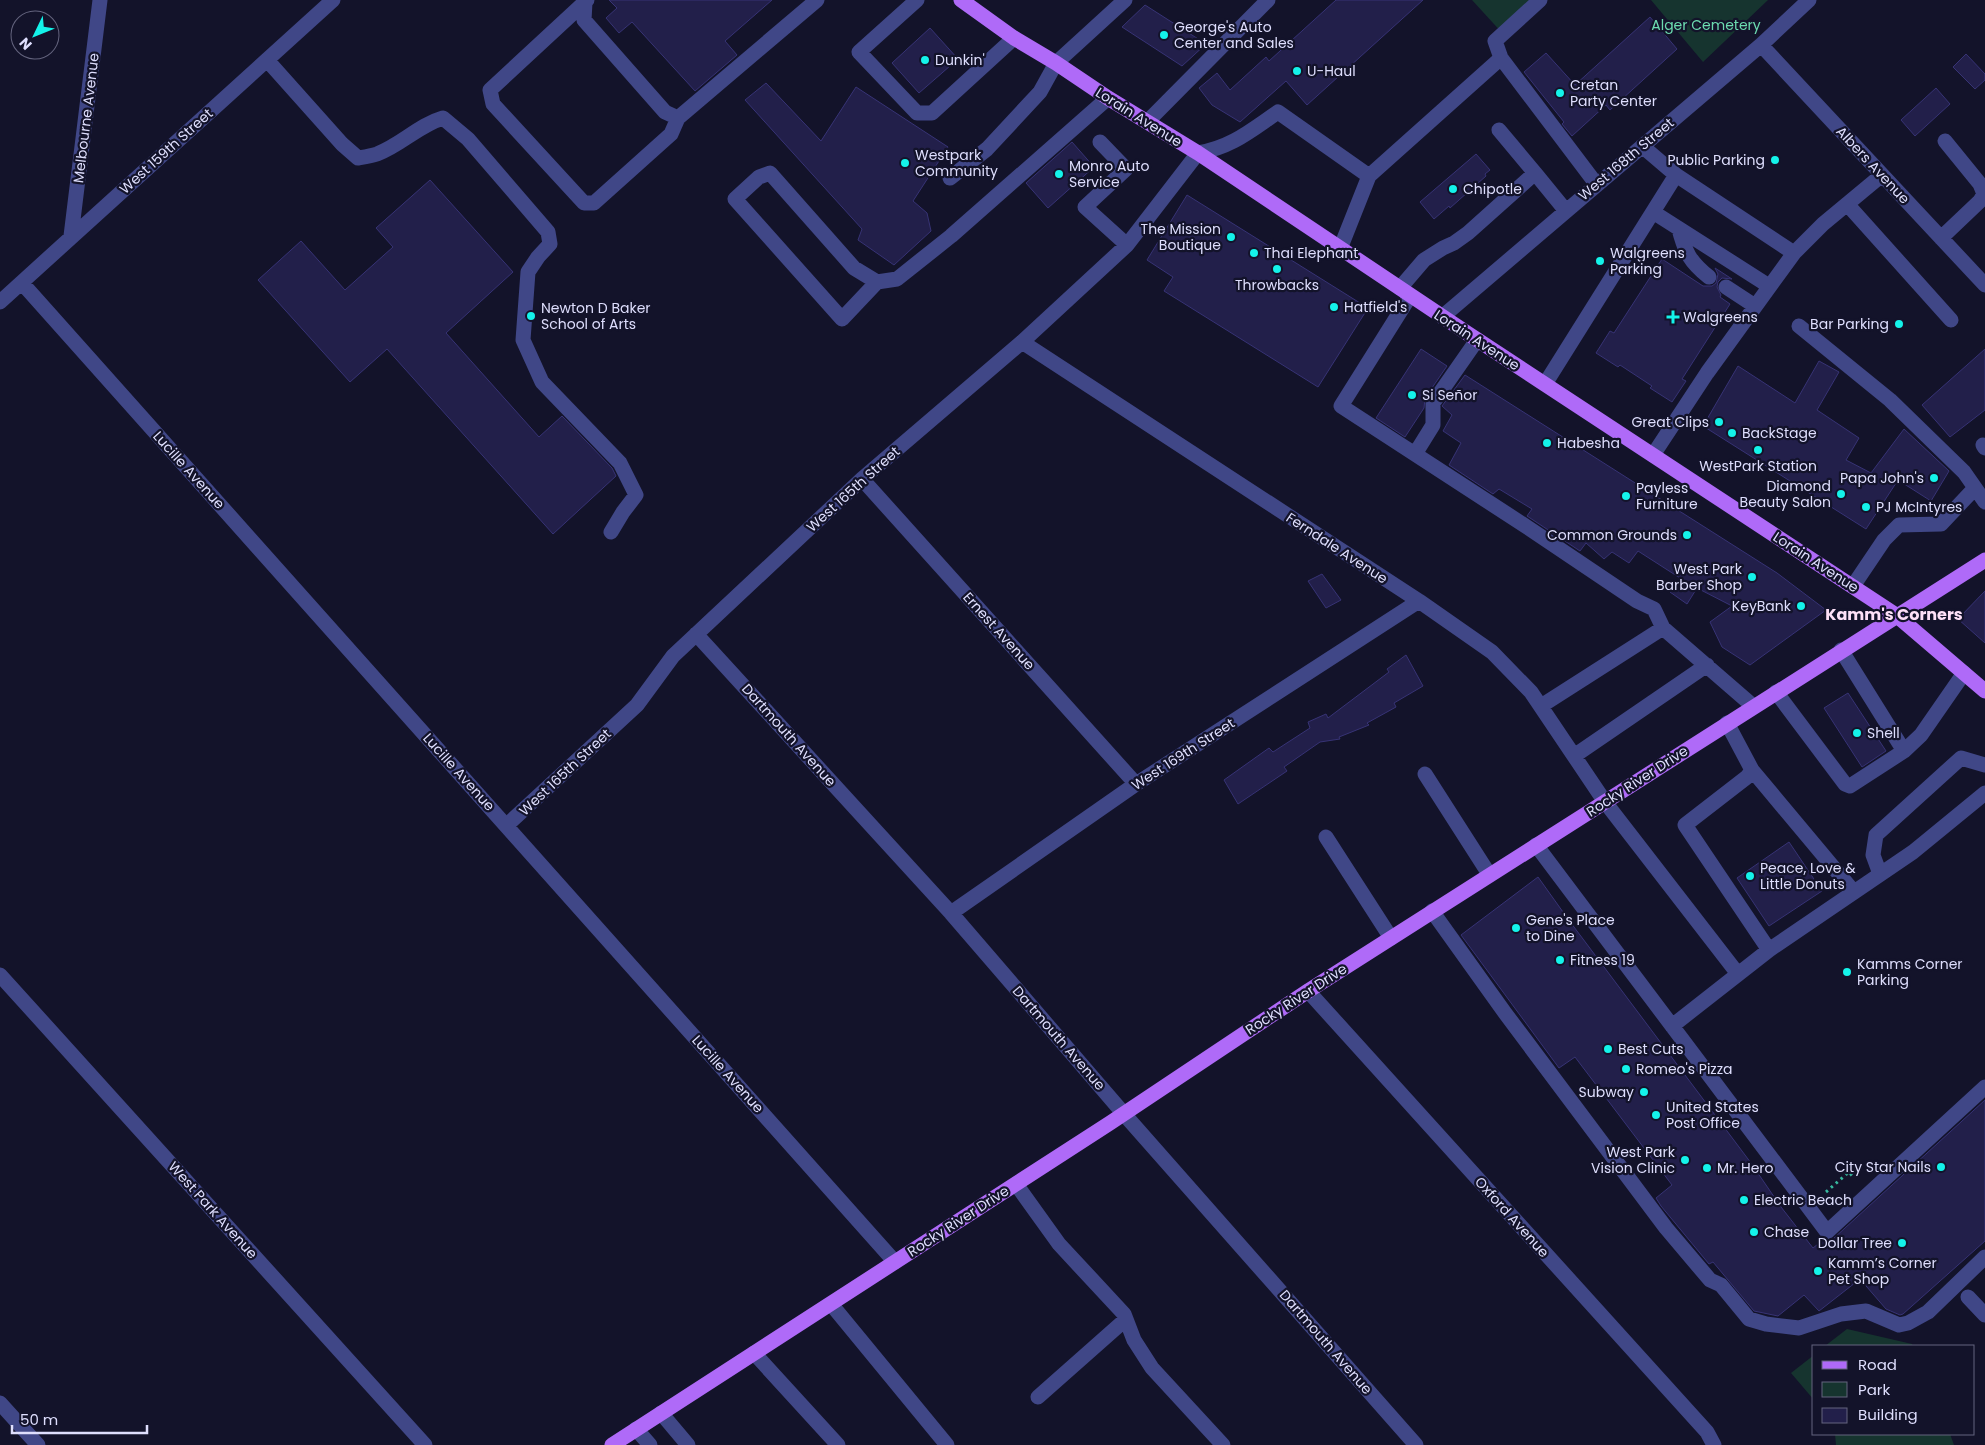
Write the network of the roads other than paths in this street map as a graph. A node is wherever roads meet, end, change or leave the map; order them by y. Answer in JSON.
{"nodes":[{"id":1,"x":100,"y":0,"type":"edge"},
{"id":2,"x":333,"y":0,"type":"edge"},
{"id":3,"x":817,"y":0,"type":"edge"},
{"id":4,"x":916,"y":0,"type":"edge"},
{"id":5,"x":961,"y":0,"type":"edge"},
{"id":6,"x":1125,"y":0,"type":"edge"},
{"id":7,"x":1268,"y":0,"type":"edge"},
{"id":8,"x":1540,"y":0,"type":"edge"},
{"id":9,"x":1808,"y":0,"type":"edge"},
{"id":10,"x":586,"y":1,"type":"edge"},
{"id":11,"x":1014,"y":38,"type":"junction"},
{"id":12,"x":1761,"y":45,"type":"junction"},
{"id":13,"x":1501,"y":58,"type":"junction"},
{"id":14,"x":267,"y":60,"type":"junction"},
{"id":15,"x":1056,"y":63,"type":"junction"},
{"id":16,"x":1108,"y":98,"type":"junction"},
{"id":17,"x":678,"y":118,"type":"junction"},
{"id":18,"x":1147,"y":122,"type":"junction"},
{"id":19,"x":1499,"y":130,"type":"dead end"},
{"id":20,"x":1100,"y":142,"type":"dead end"},
{"id":21,"x":1945,"y":142,"type":"dead end"},
{"id":22,"x":1642,"y":146,"type":"junction"},
{"id":23,"x":1198,"y":153,"type":"junction"},
{"id":24,"x":1535,"y":173,"type":"junction"},
{"id":25,"x":1676,"y":175,"type":"junction"},
{"id":26,"x":1882,"y":175,"type":"junction"},
{"id":27,"x":1369,"y":176,"type":"junction"},
{"id":28,"x":950,"y":178,"type":"dead end"},
{"id":29,"x":1596,"y":185,"type":"junction"},
{"id":30,"x":1847,"y":204,"type":"junction"},
{"id":31,"x":1566,"y":211,"type":"junction"},
{"id":32,"x":1653,"y":212,"type":"junction"},
{"id":33,"x":1679,"y":229,"type":"junction"},
{"id":34,"x":71,"y":236,"type":"junction"},
{"id":35,"x":1941,"y":238,"type":"junction"},
{"id":36,"x":1127,"y":245,"type":"junction"},
{"id":37,"x":1340,"y":249,"type":"junction"},
{"id":38,"x":1794,"y":253,"type":"junction"},
{"id":39,"x":1709,"y":277,"type":"dead end"},
{"id":40,"x":22,"y":282,"type":"junction"},
{"id":41,"x":877,"y":282,"type":"junction"},
{"id":42,"x":1985,"y":285,"type":"edge"},
{"id":43,"x":1769,"y":286,"type":"junction"},
{"id":44,"x":1726,"y":287,"type":"dead end"},
{"id":45,"x":1405,"y":292,"type":"junction"},
{"id":46,"x":0,"y":302,"type":"edge"},
{"id":47,"x":1755,"y":306,"type":"junction"},
{"id":48,"x":1442,"y":317,"type":"junction"},
{"id":49,"x":1951,"y":320,"type":"dead end"},
{"id":50,"x":1799,"y":326,"type":"dead end"},
{"id":51,"x":1477,"y":340,"type":"junction"},
{"id":52,"x":1022,"y":342,"type":"junction"},
{"id":53,"x":1545,"y":384,"type":"junction"},
{"id":54,"x":1415,"y":454,"type":"junction"},
{"id":55,"x":1653,"y":455,"type":"junction"},
{"id":56,"x":862,"y":479,"type":"junction"},
{"id":57,"x":1975,"y":488,"type":"junction"},
{"id":58,"x":1985,"y":502,"type":"edge"},
{"id":59,"x":611,"y":532,"type":"dead end"},
{"id":60,"x":1985,"y":560,"type":"edge"},
{"id":61,"x":1853,"y":586,"type":"junction"},
{"id":62,"x":1418,"y":601,"type":"junction"},
{"id":63,"x":1896,"y":615,"type":"junction"},
{"id":64,"x":1663,"y":628,"type":"junction"},
{"id":65,"x":696,"y":634,"type":"junction"},
{"id":66,"x":1841,"y":650,"type":"junction"},
{"id":67,"x":1707,"y":665,"type":"junction"},
{"id":68,"x":1964,"y":673,"type":"junction"},
{"id":69,"x":1985,"y":691,"type":"edge"},
{"id":70,"x":1776,"y":692,"type":"junction"},
{"id":71,"x":1541,"y":706,"type":"junction"},
{"id":72,"x":1753,"y":706,"type":"junction"},
{"id":73,"x":1727,"y":723,"type":"junction"},
{"id":74,"x":1904,"y":752,"type":"junction"},
{"id":75,"x":1574,"y":756,"type":"junction"},
{"id":76,"x":1985,"y":764,"type":"edge"},
{"id":77,"x":1752,"y":770,"type":"junction"},
{"id":78,"x":1425,"y":774,"type":"dead end"},
{"id":79,"x":1136,"y":784,"type":"junction"},
{"id":80,"x":1985,"y":793,"type":"edge"},
{"id":81,"x":1605,"y":802,"type":"junction"},
{"id":82,"x":507,"y":825,"type":"junction"},
{"id":83,"x":1326,"y":837,"type":"dead end"},
{"id":84,"x":1536,"y":845,"type":"junction"},
{"id":85,"x":1489,"y":874,"type":"junction"},
{"id":86,"x":1880,"y":874,"type":"junction"},
{"id":87,"x":1854,"y":892,"type":"junction"},
{"id":88,"x":1432,"y":911,"type":"junction"},
{"id":89,"x":951,"y":913,"type":"junction"},
{"id":90,"x":1391,"y":938,"type":"junction"},
{"id":91,"x":1769,"y":950,"type":"junction"},
{"id":92,"x":1738,"y":974,"type":"junction"},
{"id":93,"x":0,"y":975,"type":"edge"},
{"id":94,"x":1308,"y":991,"type":"junction"},
{"id":95,"x":1672,"y":1026,"type":"junction"},
{"id":96,"x":1985,"y":1087,"type":"edge"},
{"id":97,"x":1124,"y":1114,"type":"junction"},
{"id":98,"x":1016,"y":1184,"type":"junction"},
{"id":99,"x":1985,"y":1257,"type":"edge"},
{"id":100,"x":895,"y":1262,"type":"junction"},
{"id":101,"x":1968,"y":1297,"type":"dead end"},
{"id":102,"x":831,"y":1304,"type":"junction"},
{"id":103,"x":1985,"y":1315,"type":"edge"},
{"id":104,"x":1125,"y":1320,"type":"junction"},
{"id":105,"x":754,"y":1353,"type":"junction"},
{"id":106,"x":1038,"y":1397,"type":"dead end"},
{"id":107,"x":0,"y":1403,"type":"edge"},
{"id":108,"x":662,"y":1413,"type":"junction"},
{"id":109,"x":636,"y":1429,"type":"junction"},
{"id":110,"x":38,"y":1445,"type":"edge"},
{"id":111,"x":425,"y":1445,"type":"edge"},
{"id":112,"x":612,"y":1445,"type":"edge"},
{"id":113,"x":650,"y":1445,"type":"edge"},
{"id":114,"x":688,"y":1445,"type":"edge"},
{"id":115,"x":838,"y":1445,"type":"edge"},
{"id":116,"x":947,"y":1445,"type":"edge"},
{"id":117,"x":1223,"y":1445,"type":"edge"},
{"id":118,"x":1416,"y":1445,"type":"edge"},
{"id":119,"x":1714,"y":1445,"type":"edge"}],
"edges":[{"from":1,"to":34,"type":"street","name":"Melbourne Avenue"},
{"from":2,"to":14,"type":"street","name":"West 159th Street"},
{"from":3,"to":17,"type":"street"},
{"from":4,"to":11,"type":"street"},
{"from":5,"to":11,"type":"main road","name":"Lorain Avenue"},
{"from":6,"to":15,"type":"street"},
{"from":7,"to":18,"type":"street"},
{"from":8,"to":13,"type":"street"},
{"from":9,"to":12,"type":"street","name":"West 168th Street"},
{"from":10,"to":17,"type":"street"},
{"from":10,"to":17,"type":"street"},
{"from":11,"to":15,"type":"main road","name":"Lorain Avenue"},
{"from":12,"to":22,"type":"street","name":"West 168th Street"},
{"from":12,"to":26,"type":"street","name":"Albers Avenue"},
{"from":13,"to":27,"type":"street"},
{"from":13,"to":29,"type":"street"},
{"from":14,"to":34,"type":"street","name":"West 159th Street"},
{"from":14,"to":59,"type":"street"},
{"from":15,"to":16,"type":"main road","name":"Lorain Avenue"},
{"from":15,"to":28,"type":"street"},
{"from":16,"to":18,"type":"main road","name":"Lorain Avenue"},
{"from":16,"to":41,"type":"street"},
{"from":18,"to":23,"type":"main road","name":"Lorain Avenue"},
{"from":19,"to":24,"type":"street"},
{"from":20,"to":36,"type":"street"},
{"from":21,"to":35,"type":"street"},
{"from":22,"to":25,"type":"street"},
{"from":22,"to":29,"type":"street","name":"West 168th Street"},
{"from":23,"to":27,"type":"street"},
{"from":23,"to":36,"type":"street","name":"West 165th Street"},
{"from":23,"to":37,"type":"main road","name":"Lorain Avenue"},
{"from":24,"to":31,"type":"street"},
{"from":24,"to":45,"type":"street"},
{"from":25,"to":32,"type":"street"},
{"from":25,"to":38,"type":"street"},
{"from":26,"to":30,"type":"street"},
{"from":26,"to":35,"type":"street","name":"Albers Avenue"},
{"from":27,"to":37,"type":"street"},
{"from":29,"to":31,"type":"street","name":"West 168th Street"},
{"from":30,"to":38,"type":"street"},
{"from":30,"to":49,"type":"street"},
{"from":31,"to":48,"type":"street","name":"West 168th Street"},
{"from":32,"to":33,"type":"street"},
{"from":32,"to":53,"type":"street"},
{"from":33,"to":39,"type":"street"},
{"from":33,"to":43,"type":"street"},
{"from":34,"to":40,"type":"street","name":"West 159th Street"},
{"from":35,"to":42,"type":"street","name":"Albers Avenue"},
{"from":36,"to":52,"type":"street","name":"West 165th Street"},
{"from":37,"to":45,"type":"main road","name":"Lorain Avenue"},
{"from":38,"to":43,"type":"street"},
{"from":40,"to":46,"type":"street","name":"West 159th Street"},
{"from":40,"to":82,"type":"street","name":"Lucille Avenue"},
{"from":41,"to":41,"type":"street"},
{"from":43,"to":47,"type":"street"},
{"from":44,"to":47,"type":"street"},
{"from":45,"to":48,"type":"main road","name":"Lorain Avenue"},
{"from":45,"to":54,"type":"street"},
{"from":47,"to":55,"type":"street"},
{"from":48,"to":51,"type":"main road","name":"Lorain Avenue"},
{"from":50,"to":57,"type":"street"},
{"from":51,"to":53,"type":"main road","name":"Lorain Avenue"},
{"from":51,"to":54,"type":"street"},
{"from":52,"to":56,"type":"street","name":"West 165th Street"},
{"from":52,"to":62,"type":"street","name":"Ferndale Avenue"},
{"from":53,"to":55,"type":"main road","name":"Lorain Avenue"},
{"from":54,"to":64,"type":"street"},
{"from":55,"to":61,"type":"main road","name":"Lorain Avenue"},
{"from":56,"to":65,"type":"street","name":"West 165th Street"},
{"from":56,"to":79,"type":"street","name":"Ernest Avenue"},
{"from":57,"to":58,"type":"street"},
{"from":57,"to":61,"type":"street"},
{"from":60,"to":63,"type":"main road","name":"Rocky River Drive"},
{"from":61,"to":63,"type":"main road","name":"Lorain Avenue"},
{"from":62,"to":71,"type":"street","name":"Ferndale Avenue"},
{"from":62,"to":79,"type":"street","name":"West 169th Street"},
{"from":63,"to":66,"type":"main road","name":"Rocky River Drive"},
{"from":63,"to":68,"type":"main road","name":"Lorain Avenue"},
{"from":64,"to":67,"type":"street"},
{"from":64,"to":71,"type":"street"},
{"from":65,"to":82,"type":"street","name":"West 165th Street"},
{"from":65,"to":89,"type":"street","name":"Dartmouth Avenue"},
{"from":66,"to":70,"type":"main road","name":"Rocky River Drive"},
{"from":66,"to":74,"type":"street"},
{"from":67,"to":72,"type":"street"},
{"from":67,"to":75,"type":"street"},
{"from":68,"to":69,"type":"main road","name":"Lorain Avenue"},
{"from":68,"to":74,"type":"street"},
{"from":70,"to":72,"type":"main road","name":"Rocky River Drive"},
{"from":70,"to":74,"type":"street"},
{"from":71,"to":75,"type":"street","name":"Ferndale Avenue"},
{"from":72,"to":73,"type":"main road","name":"Rocky River Drive"},
{"from":73,"to":77,"type":"street"},
{"from":73,"to":81,"type":"main road","name":"Rocky River Drive"},
{"from":75,"to":81,"type":"street","name":"Ferndale Avenue"},
{"from":76,"to":86,"type":"street"},
{"from":77,"to":87,"type":"street"},
{"from":77,"to":91,"type":"street"},
{"from":78,"to":85,"type":"street"},
{"from":79,"to":89,"type":"street","name":"West 169th Street"},
{"from":80,"to":86,"type":"street"},
{"from":81,"to":84,"type":"main road","name":"Rocky River Drive"},
{"from":81,"to":92,"type":"street","name":"Ferndale Avenue"},
{"from":82,"to":100,"type":"street","name":"Lucille Avenue"},
{"from":83,"to":90,"type":"street"},
{"from":84,"to":85,"type":"main road","name":"Rocky River Drive"},
{"from":84,"to":95,"type":"street"},
{"from":85,"to":88,"type":"main road","name":"Rocky River Drive"},
{"from":86,"to":87,"type":"street"},
{"from":87,"to":91,"type":"street"},
{"from":88,"to":90,"type":"main road","name":"Rocky River Drive"},
{"from":88,"to":99,"type":"street"},
{"from":89,"to":97,"type":"street","name":"Dartmouth Avenue"},
{"from":90,"to":94,"type":"main road","name":"Rocky River Drive"},
{"from":91,"to":92,"type":"street"},
{"from":92,"to":95,"type":"street"},
{"from":93,"to":111,"type":"street","name":"West Park Avenue"},
{"from":94,"to":97,"type":"main road","name":"Rocky River Drive"},
{"from":94,"to":119,"type":"street","name":"Oxford Avenue"},
{"from":95,"to":96,"type":"street"},
{"from":97,"to":98,"type":"main road","name":"Rocky River Drive"},
{"from":97,"to":118,"type":"street","name":"Dartmouth Avenue"},
{"from":98,"to":100,"type":"main road","name":"Rocky River Drive"},
{"from":98,"to":104,"type":"street"},
{"from":100,"to":102,"type":"main road","name":"Rocky River Drive"},
{"from":101,"to":103,"type":"street"},
{"from":102,"to":105,"type":"main road","name":"Rocky River Drive"},
{"from":102,"to":116,"type":"street"},
{"from":104,"to":106,"type":"street"},
{"from":104,"to":117,"type":"street"},
{"from":105,"to":108,"type":"main road","name":"Rocky River Drive"},
{"from":105,"to":115,"type":"street"},
{"from":107,"to":110,"type":"street"},
{"from":108,"to":109,"type":"main road","name":"Rocky River Drive"},
{"from":108,"to":114,"type":"street"},
{"from":109,"to":112,"type":"main road","name":"Rocky River Drive"},
{"from":109,"to":113,"type":"street"}]}
